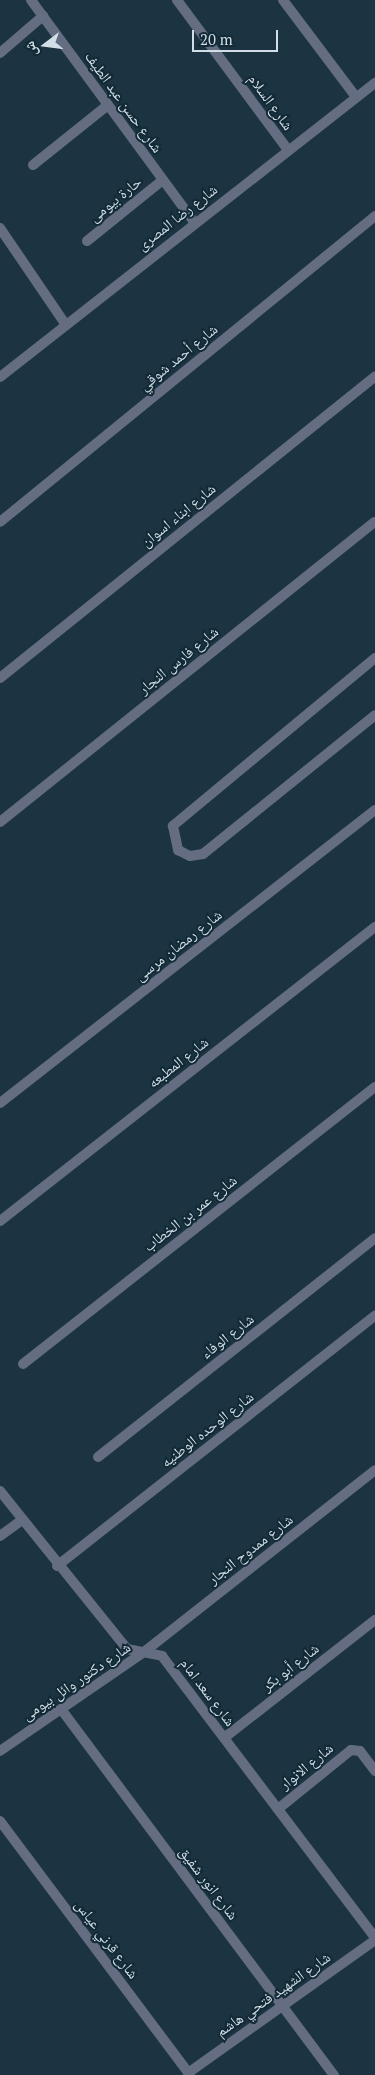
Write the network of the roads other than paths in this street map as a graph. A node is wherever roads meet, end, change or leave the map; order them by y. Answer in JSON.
{"nodes":[{"id":1,"x":31,"y":0,"type":"edge"},
{"id":2,"x":177,"y":0,"type":"edge"},
{"id":3,"x":283,"y":0,"type":"edge"},
{"id":4,"x":43,"y":16,"type":"junction"},
{"id":5,"x":0,"y":53,"type":"edge"},
{"id":6,"x":375,"y":83,"type":"edge"},
{"id":7,"x":356,"y":97,"type":"junction"},
{"id":8,"x":108,"y":104,"type":"junction"},
{"id":9,"x":288,"y":150,"type":"junction"},
{"id":10,"x":33,"y":164,"type":"dead end"},
{"id":11,"x":163,"y":180,"type":"junction"},
{"id":12,"x":375,"y":216,"type":"edge"},
{"id":13,"x":194,"y":222,"type":"junction"},
{"id":14,"x":0,"y":228,"type":"edge"},
{"id":15,"x":87,"y":241,"type":"dead end"},
{"id":16,"x":66,"y":325,"type":"junction"},
{"id":17,"x":375,"y":376,"type":"edge"},
{"id":18,"x":0,"y":377,"type":"edge"},
{"id":19,"x":0,"y":522,"type":"edge"},
{"id":20,"x":375,"y":522,"type":"edge"},
{"id":21,"x":375,"y":658,"type":"edge"},
{"id":22,"x":0,"y":678,"type":"edge"},
{"id":23,"x":375,"y":715,"type":"edge"},
{"id":24,"x":375,"y":810,"type":"edge"},
{"id":25,"x":0,"y":822,"type":"edge"},
{"id":26,"x":375,"y":928,"type":"edge"},
{"id":27,"x":375,"y":1087,"type":"edge"},
{"id":28,"x":0,"y":1103,"type":"edge"},
{"id":29,"x":0,"y":1221,"type":"edge"},
{"id":30,"x":375,"y":1238,"type":"edge"},
{"id":31,"x":375,"y":1316,"type":"edge"},
{"id":32,"x":23,"y":1364,"type":"dead end"},
{"id":33,"x":98,"y":1458,"type":"dead end"},
{"id":34,"x":375,"y":1470,"type":"edge"},
{"id":35,"x":0,"y":1491,"type":"edge"},
{"id":36,"x":22,"y":1520,"type":"junction"},
{"id":37,"x":0,"y":1536,"type":"edge"},
{"id":38,"x":57,"y":1566,"type":"junction"},
{"id":39,"x":375,"y":1620,"type":"edge"},
{"id":40,"x":144,"y":1652,"type":"junction"},
{"id":41,"x":61,"y":1709,"type":"junction"},
{"id":42,"x":224,"y":1738,"type":"junction"},
{"id":43,"x":0,"y":1751,"type":"edge"},
{"id":44,"x":375,"y":1771,"type":"edge"},
{"id":45,"x":278,"y":1809,"type":"junction"},
{"id":46,"x":0,"y":1822,"type":"edge"},
{"id":47,"x":375,"y":1939,"type":"edge"},
{"id":48,"x":282,"y":2006,"type":"junction"},
{"id":49,"x":189,"y":2074,"type":"edge"},
{"id":50,"x":334,"y":2075,"type":"edge"}],
"edges":[{"from":1,"to":4,"type":"street","name":"شارع حسن عبد الطيف"},
{"from":2,"to":9,"type":"street","name":"شارع السلام"},
{"from":3,"to":7,"type":"street"},
{"from":4,"to":5,"type":"street"},
{"from":4,"to":8,"type":"street","name":"شارع حسن عبد الطيف"},
{"from":6,"to":7,"type":"street","name":"شارع رضا المصرى"},
{"from":7,"to":9,"type":"street","name":"شارع رضا المصرى"},
{"from":8,"to":10,"type":"street"},
{"from":8,"to":11,"type":"street","name":"شارع حسن عبد الطيف"},
{"from":9,"to":13,"type":"street","name":"شارع رضا المصرى"},
{"from":11,"to":13,"type":"street","name":"شارع حسن عبد الطيف"},
{"from":11,"to":15,"type":"street","name":"حارة بيومى"},
{"from":12,"to":19,"type":"street","name":"شارع أحمد شوقي"},
{"from":13,"to":16,"type":"street","name":"شارع رضا المصرى"},
{"from":14,"to":16,"type":"street"},
{"from":16,"to":18,"type":"street","name":"شارع رضا المصرى"},
{"from":17,"to":22,"type":"street","name":"شارع ابناء اسوان"},
{"from":20,"to":25,"type":"street","name":"شارع فارس النجار"},
{"from":21,"to":23,"type":"street"},
{"from":24,"to":28,"type":"street","name":"شارع رمضان مرسى"},
{"from":26,"to":29,"type":"street","name":"شارع المطبعه"},
{"from":27,"to":32,"type":"street","name":"شارع عمر بن الخطاب"},
{"from":30,"to":33,"type":"street","name":"شارع الوفاء"},
{"from":31,"to":38,"type":"street","name":"شارع الوحده الوطنيه"},
{"from":34,"to":40,"type":"street","name":"شارع ممدوح النجار"},
{"from":35,"to":36,"type":"street","name":"شارع سعد امام"},
{"from":36,"to":37,"type":"street"},
{"from":36,"to":38,"type":"street","name":"شارع سعد امام"},
{"from":38,"to":40,"type":"street","name":"شارع سعد امام"},
{"from":39,"to":42,"type":"street","name":"شارع أبو بكر"},
{"from":40,"to":41,"type":"street","name":"شارع دكتور وائل بيومى"},
{"from":40,"to":42,"type":"street","name":"شارع سعد امام"},
{"from":41,"to":43,"type":"street","name":"شارع دكتور وائل بيومى"},
{"from":41,"to":48,"type":"street","name":"شارع انور شفيق"},
{"from":42,"to":45,"type":"street","name":"شارع سعد امام"},
{"from":44,"to":45,"type":"street","name":"شارع الانوار"},
{"from":45,"to":47,"type":"street","name":"شارع سعد امام"},
{"from":46,"to":49,"type":"street","name":"شارع قرني عياس"},
{"from":47,"to":48,"type":"street","name":"شارع الشهيد فتحي هاشم"},
{"from":48,"to":49,"type":"street","name":"شارع الشهيد فتحي هاشم"},
{"from":48,"to":50,"type":"street","name":"شارع انور شفيق"}]}
